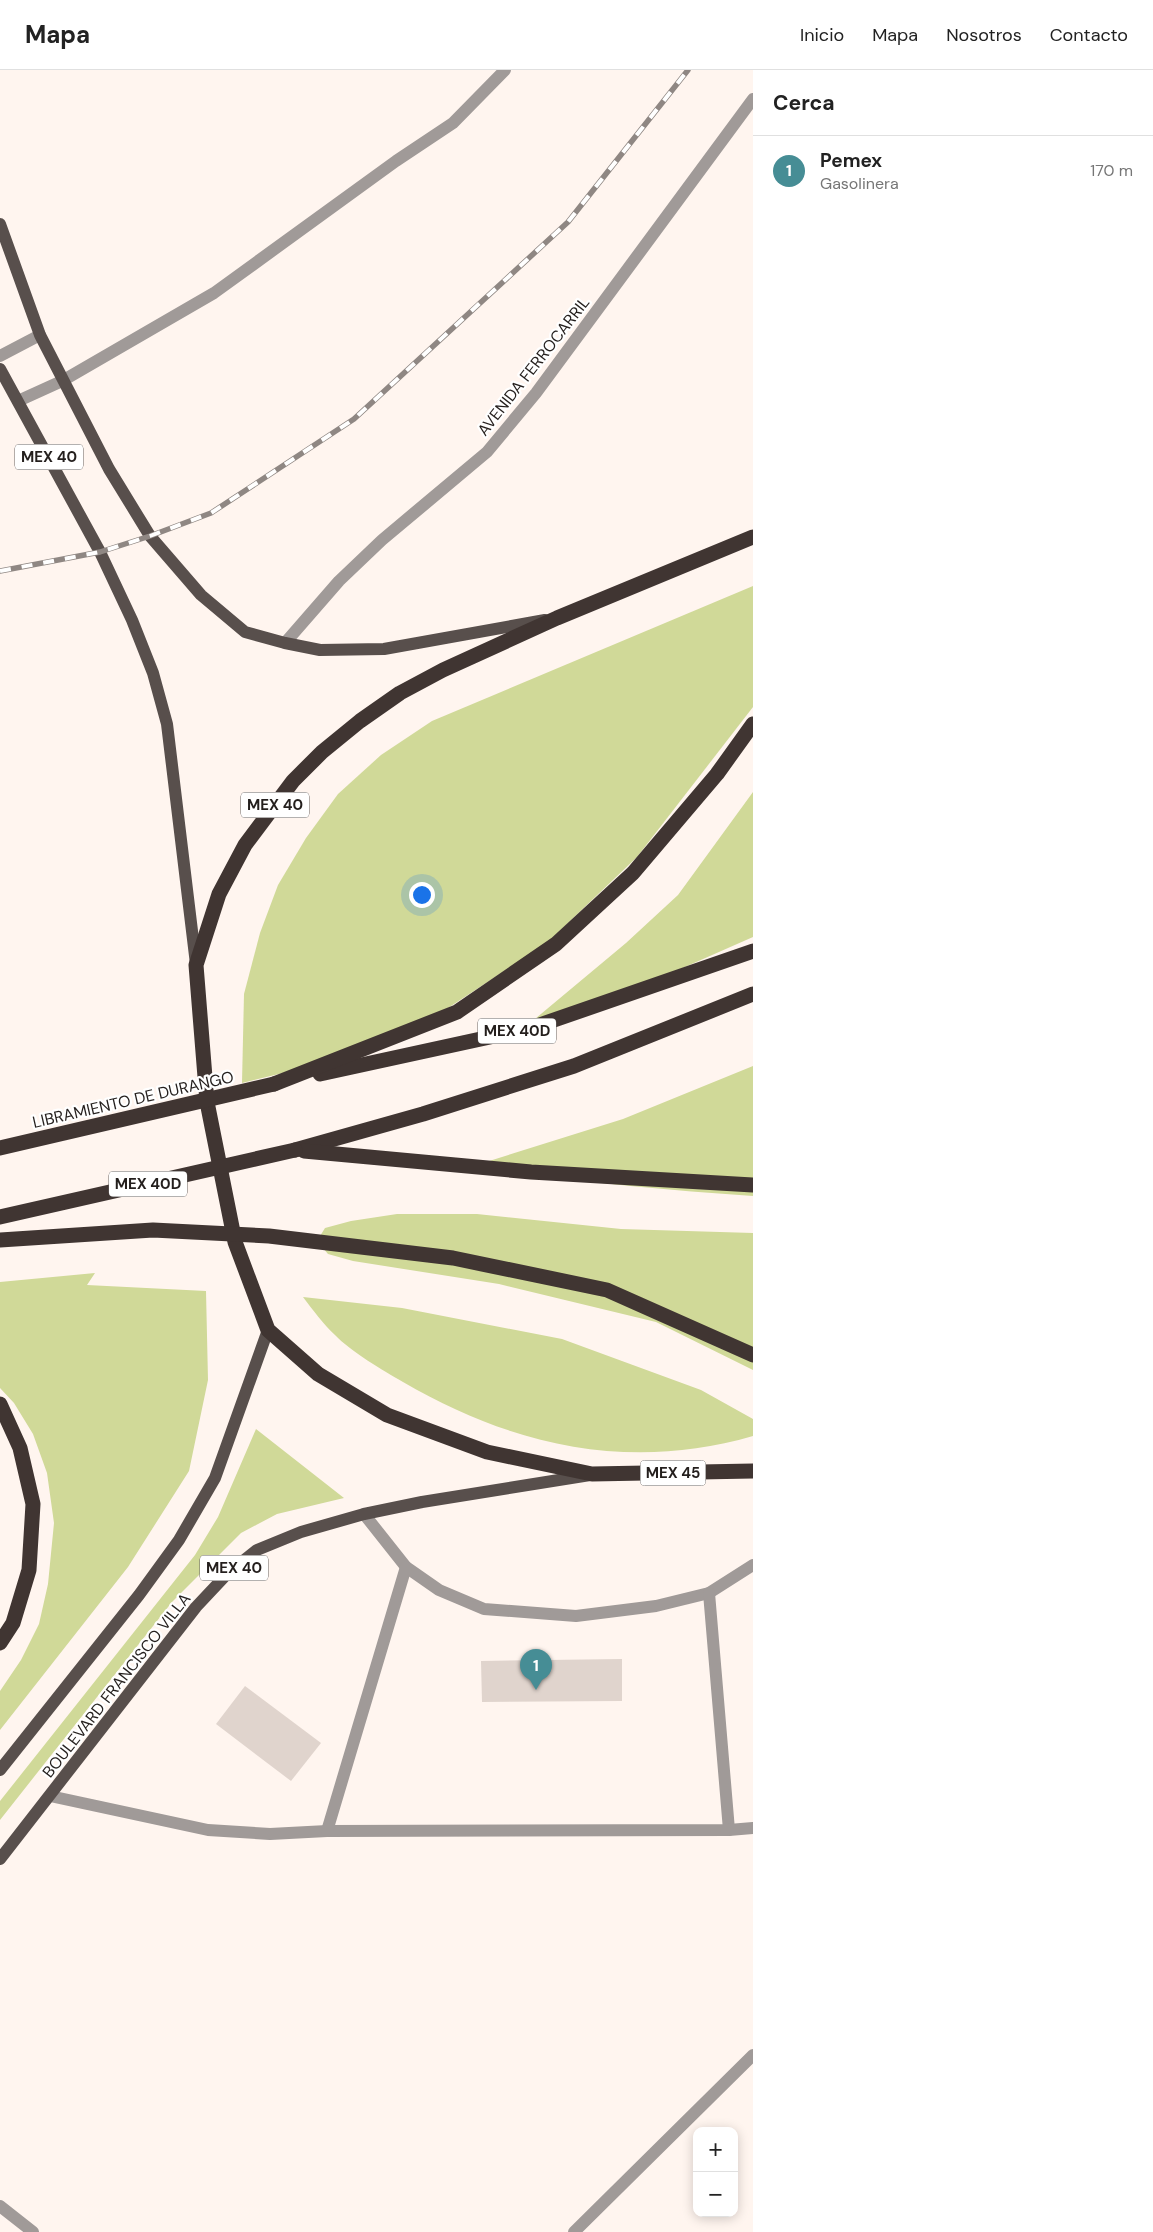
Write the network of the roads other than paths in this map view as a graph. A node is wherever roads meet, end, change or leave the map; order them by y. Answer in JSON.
{"nodes":[{"id":1,"x":505,"y":70,"type":"edge"},
{"id":2,"x":753,"y":99,"type":"edge"},
{"id":3,"x":0,"y":224,"type":"edge"},
{"id":4,"x":40,"y":335,"type":"junction"},
{"id":5,"x":0,"y":356,"type":"edge"},
{"id":6,"x":0,"y":369,"type":"edge"},
{"id":7,"x":62,"y":381,"type":"junction"},
{"id":8,"x":18,"y":401,"type":"junction"},
{"id":9,"x":753,"y":537,"type":"edge"},
{"id":10,"x":557,"y":618,"type":"junction"},
{"id":11,"x":285,"y":643,"type":"junction"},
{"id":12,"x":753,"y":724,"type":"edge"},
{"id":13,"x":753,"y":951,"type":"edge"},
{"id":14,"x":196,"y":965,"type":"junction"},
{"id":15,"x":753,"y":994,"type":"edge"},
{"id":16,"x":274,"y":1084,"type":"junction"},
{"id":17,"x":0,"y":1148,"type":"edge"},
{"id":18,"x":295,"y":1150,"type":"junction"},
{"id":19,"x":753,"y":1185,"type":"edge"},
{"id":20,"x":0,"y":1217,"type":"edge"},
{"id":21,"x":0,"y":1240,"type":"edge"},
{"id":22,"x":268,"y":1330,"type":"junction"},
{"id":23,"x":753,"y":1355,"type":"edge"},
{"id":24,"x":0,"y":1404,"type":"edge"},
{"id":25,"x":753,"y":1471,"type":"edge"},
{"id":26,"x":592,"y":1474,"type":"junction"},
{"id":27,"x":364,"y":1514,"type":"junction"},
{"id":28,"x":753,"y":1565,"type":"edge"},
{"id":29,"x":406,"y":1567,"type":"junction"},
{"id":30,"x":709,"y":1593,"type":"junction"},
{"id":31,"x":0,"y":1644,"type":"edge"},
{"id":32,"x":0,"y":1770,"type":"edge"},
{"id":33,"x":50,"y":1796,"type":"junction"},
{"id":34,"x":753,"y":1828,"type":"edge"},
{"id":35,"x":729,"y":1830,"type":"junction"},
{"id":36,"x":327,"y":1831,"type":"junction"},
{"id":37,"x":0,"y":1859,"type":"edge"},
{"id":38,"x":753,"y":2055,"type":"edge"},
{"id":39,"x":0,"y":2206,"type":"edge"},
{"id":40,"x":33,"y":2232,"type":"edge"},
{"id":41,"x":574,"y":2232,"type":"edge"}],
"edges":[{"from":1,"to":7,"type":"street"},
{"from":2,"to":11,"type":"street","name":"AVENIDA FERROCARRIL"},
{"from":3,"to":4,"type":"main road","number":"MEX 40"},
{"from":4,"to":5,"type":"street"},
{"from":4,"to":7,"type":"main road","number":"MEX 40"},
{"from":6,"to":8,"type":"main road","number":"MEX 40"},
{"from":7,"to":8,"type":"street"},
{"from":7,"to":11,"type":"main road","number":"MEX 40"},
{"from":8,"to":14,"type":"main road","number":"MEX 40"},
{"from":9,"to":10,"type":"highway","number":"MEX 40"},
{"from":10,"to":11,"type":"main road","number":"MEX 40"},
{"from":10,"to":14,"type":"highway","number":"MEX 40"},
{"from":12,"to":16,"type":"highway"},
{"from":13,"to":16,"type":"highway","number":"MEX 40D"},
{"from":14,"to":22,"type":"highway","number":"MEX 40"},
{"from":15,"to":18,"type":"highway","number":"MEX 40D"},
{"from":16,"to":17,"type":"highway","name":"LIBRAMIENTO DE DURANGO","number":"MEX 40D","bridge":true},
{"from":18,"to":19,"type":"highway"},
{"from":18,"to":20,"type":"highway","number":"MEX 40D","bridge":true},
{"from":21,"to":23,"type":"highway","bridge":true},
{"from":22,"to":26,"type":"highway","number":"MEX 40"},
{"from":22,"to":32,"type":"main road"},
{"from":24,"to":31,"type":"highway"},
{"from":25,"to":26,"type":"highway","number":"MEX 45"},
{"from":26,"to":27,"type":"main road","name":"BOULEVARD FRANCISCO VILLA","number":"MEX 40"},
{"from":27,"to":29,"type":"street"},
{"from":27,"to":33,"type":"main road","name":"BOULEVARD FRANCISCO VILLA","number":"MEX 40"},
{"from":28,"to":30,"type":"street"},
{"from":29,"to":30,"type":"street"},
{"from":29,"to":36,"type":"street"},
{"from":30,"to":35,"type":"street"},
{"from":33,"to":36,"type":"street"},
{"from":33,"to":37,"type":"main road","name":"BOULEVARD FRANCISCO VILLA","number":"MEX 40"},
{"from":34,"to":35,"type":"street"},
{"from":35,"to":36,"type":"street"},
{"from":38,"to":41,"type":"street"},
{"from":39,"to":40,"type":"street"}]}
